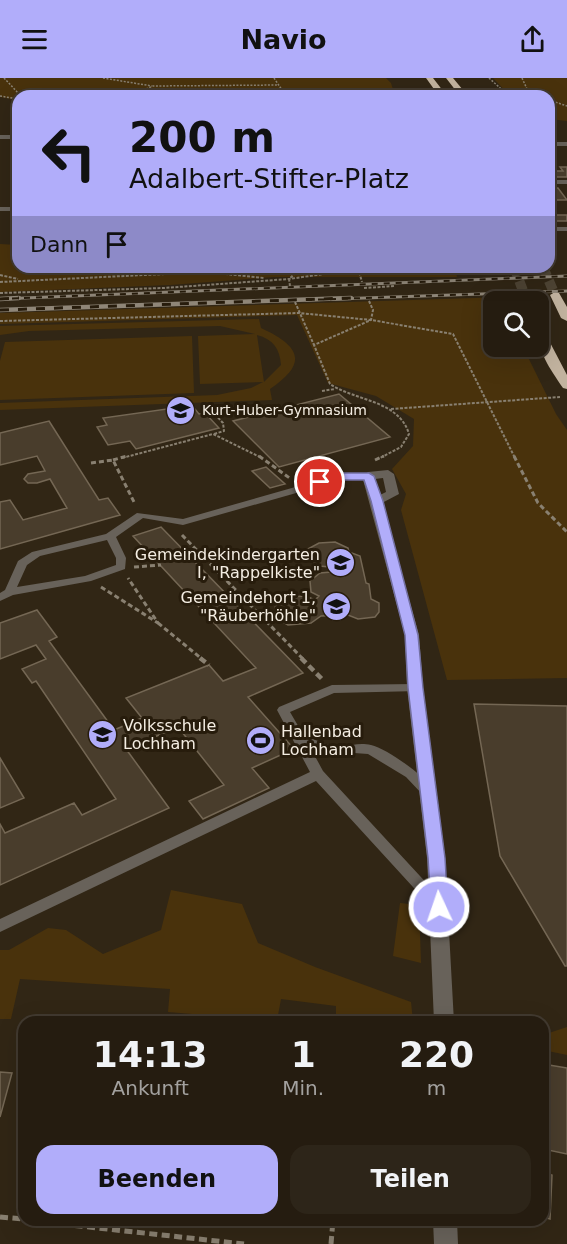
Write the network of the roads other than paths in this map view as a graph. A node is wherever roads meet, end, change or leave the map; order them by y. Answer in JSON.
{"nodes":[{"id":1,"x":429,"y":78,"type":"edge"},
{"id":2,"x":449,"y":78,"type":"edge"},
{"id":3,"x":438,"y":90,"type":"edge"},
{"id":4,"x":459,"y":90,"type":"edge"},
{"id":5,"x":555,"y":295,"type":"tunnel mouth"},
{"id":6,"x":567,"y":318,"type":"edge"},
{"id":7,"x":549,"y":356,"type":"edge"},
{"id":8,"x":567,"y":385,"type":"edge"},
{"id":9,"x":369,"y":476,"type":"junction"},
{"id":10,"x":377,"y":501,"type":"junction"},
{"id":11,"x":110,"y":536,"type":"junction"},
{"id":12,"x":5,"y":595,"type":"edge"},
{"id":13,"x":416,"y":688,"type":"junction"},
{"id":14,"x":299,"y":739,"type":"junction"},
{"id":15,"x":318,"y":774,"type":"junction"},
{"id":16,"x":428,"y":792,"type":"junction"},
{"id":17,"x":439,"y":907,"type":"junction"},
{"id":18,"x":0,"y":926,"type":"edge"},
{"id":19,"x":444,"y":1016,"type":"edge"},
{"id":20,"x":445,"y":1226,"type":"edge"},
{"id":21,"x":446,"y":1244,"type":"edge"}],
"edges":[{"from":1,"to":3,"type":"highway"},
{"from":2,"to":4,"type":"highway"},
{"from":5,"to":6,"type":"highway"},
{"from":7,"to":8,"type":"highway"},
{"from":9,"to":10,"type":"street"},
{"from":9,"to":10,"type":"street"},
{"from":9,"to":11,"type":"lane"},
{"from":10,"to":13,"type":"street"},
{"from":11,"to":12,"type":"lane"},
{"from":11,"to":12,"type":"lane"},
{"from":13,"to":14,"type":"lane"},
{"from":13,"to":16,"type":"street"},
{"from":14,"to":15,"type":"lane"},
{"from":14,"to":16,"type":"lane"},
{"from":15,"to":17,"type":"lane"},
{"from":15,"to":18,"type":"lane"},
{"from":16,"to":17,"type":"street"},
{"from":17,"to":19,"type":"street"},
{"from":20,"to":21,"type":"street"}]}
